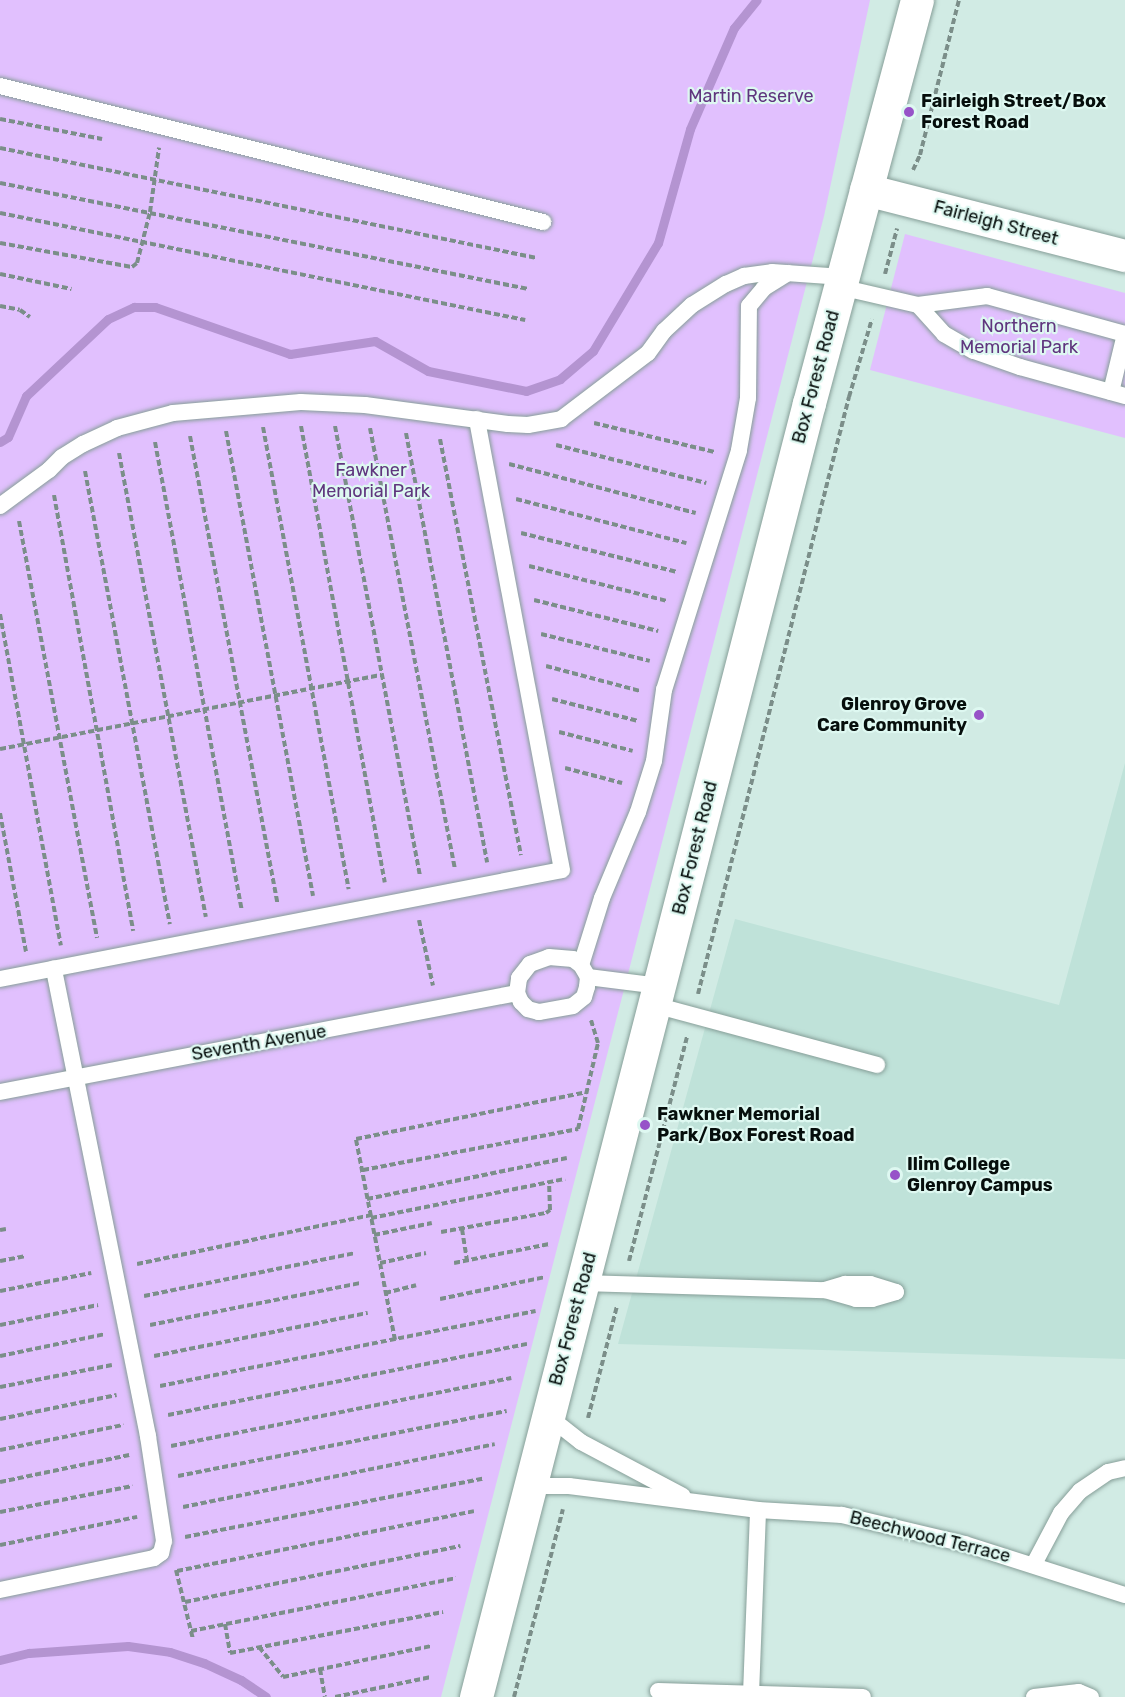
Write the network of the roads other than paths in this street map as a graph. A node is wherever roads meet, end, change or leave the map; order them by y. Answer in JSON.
{"nodes":[{"id":1,"x":917,"y":0,"type":"edge"},
{"id":2,"x":0,"y":86,"type":"edge"},
{"id":3,"x":866,"y":190,"type":"junction"},
{"id":4,"x":543,"y":222,"type":"dead end"},
{"id":5,"x":1125,"y":256,"type":"edge"},
{"id":6,"x":788,"y":273,"type":"junction"},
{"id":7,"x":841,"y":282,"type":"junction"},
{"id":8,"x":918,"y":305,"type":"junction"},
{"id":9,"x":1125,"y":334,"type":"edge"},
{"id":10,"x":1118,"y":394,"type":"edge"},
{"id":11,"x":477,"y":419,"type":"junction"},
{"id":12,"x":0,"y":506,"type":"edge"},
{"id":13,"x":59,"y":967,"type":"junction"},
{"id":14,"x":585,"y":971,"type":"junction"},
{"id":15,"x":0,"y":979,"type":"edge"},
{"id":16,"x":517,"y":993,"type":"junction"},
{"id":17,"x":657,"y":996,"type":"junction"},
{"id":18,"x":877,"y":1065,"type":"dead end"},
{"id":19,"x":74,"y":1076,"type":"junction"},
{"id":20,"x":0,"y":1092,"type":"edge"},
{"id":21,"x":582,"y":1283,"type":"junction"},
{"id":22,"x":825,"y":1290,"type":"dead end"},
{"id":23,"x":548,"y":1416,"type":"junction"},
{"id":24,"x":1125,"y":1468,"type":"edge"},
{"id":25,"x":530,"y":1486,"type":"junction"},
{"id":26,"x":694,"y":1502,"type":"junction"},
{"id":27,"x":758,"y":1510,"type":"junction"},
{"id":28,"x":1034,"y":1564,"type":"junction"},
{"id":29,"x":0,"y":1590,"type":"edge"},
{"id":30,"x":1125,"y":1595,"type":"edge"},
{"id":31,"x":658,"y":1690,"type":"dead end"},
{"id":32,"x":751,"y":1694,"type":"junction"},
{"id":33,"x":477,"y":1697,"type":"edge"},
{"id":34,"x":863,"y":1697,"type":"edge"},
{"id":35,"x":1034,"y":1697,"type":"edge"},
{"id":36,"x":1091,"y":1697,"type":"edge"}],
"edges":[{"from":1,"to":3,"type":"street","name":"Box Forest Road"},
{"from":2,"to":4,"type":"lane"},
{"from":3,"to":5,"type":"street","name":"Fairleigh Street"},
{"from":3,"to":7,"type":"street","name":"Box Forest Road"},
{"from":6,"to":7,"type":"lane"},
{"from":6,"to":11,"type":"lane"},
{"from":6,"to":14,"type":"lane"},
{"from":7,"to":8,"type":"lane"},
{"from":7,"to":17,"type":"street","name":"Box Forest Road"},
{"from":8,"to":9,"type":"lane"},
{"from":8,"to":10,"type":"lane"},
{"from":9,"to":10,"type":"lane"},
{"from":11,"to":12,"type":"lane"},
{"from":11,"to":13,"type":"lane"},
{"from":13,"to":15,"type":"lane"},
{"from":13,"to":19,"type":"lane"},
{"from":14,"to":16,"type":"lane"},
{"from":14,"to":16,"type":"lane"},
{"from":14,"to":17,"type":"lane"},
{"from":16,"to":19,"type":"lane","name":"Seventh Avenue"},
{"from":17,"to":18,"type":"lane"},
{"from":17,"to":21,"type":"street","name":"Box Forest Road"},
{"from":19,"to":20,"type":"lane","name":"Seventh Avenue"},
{"from":19,"to":29,"type":"lane"},
{"from":21,"to":22,"type":"lane"},
{"from":21,"to":23,"type":"street","name":"Box Forest Road"},
{"from":23,"to":25,"type":"street","name":"Box Forest Road"},
{"from":23,"to":26,"type":"lane","name":"Beechwood Terrace"},
{"from":24,"to":28,"type":"lane"},
{"from":25,"to":26,"type":"lane","name":"Beechwood Terrace"},
{"from":25,"to":33,"type":"street","name":"Box Forest Road"},
{"from":26,"to":27,"type":"lane","name":"Beechwood Terrace"},
{"from":27,"to":28,"type":"lane","name":"Beechwood Terrace"},
{"from":27,"to":32,"type":"lane"},
{"from":28,"to":30,"type":"lane","name":"Beechwood Terrace"},
{"from":31,"to":32,"type":"lane"},
{"from":32,"to":34,"type":"lane"},
{"from":35,"to":36,"type":"lane"}]}
